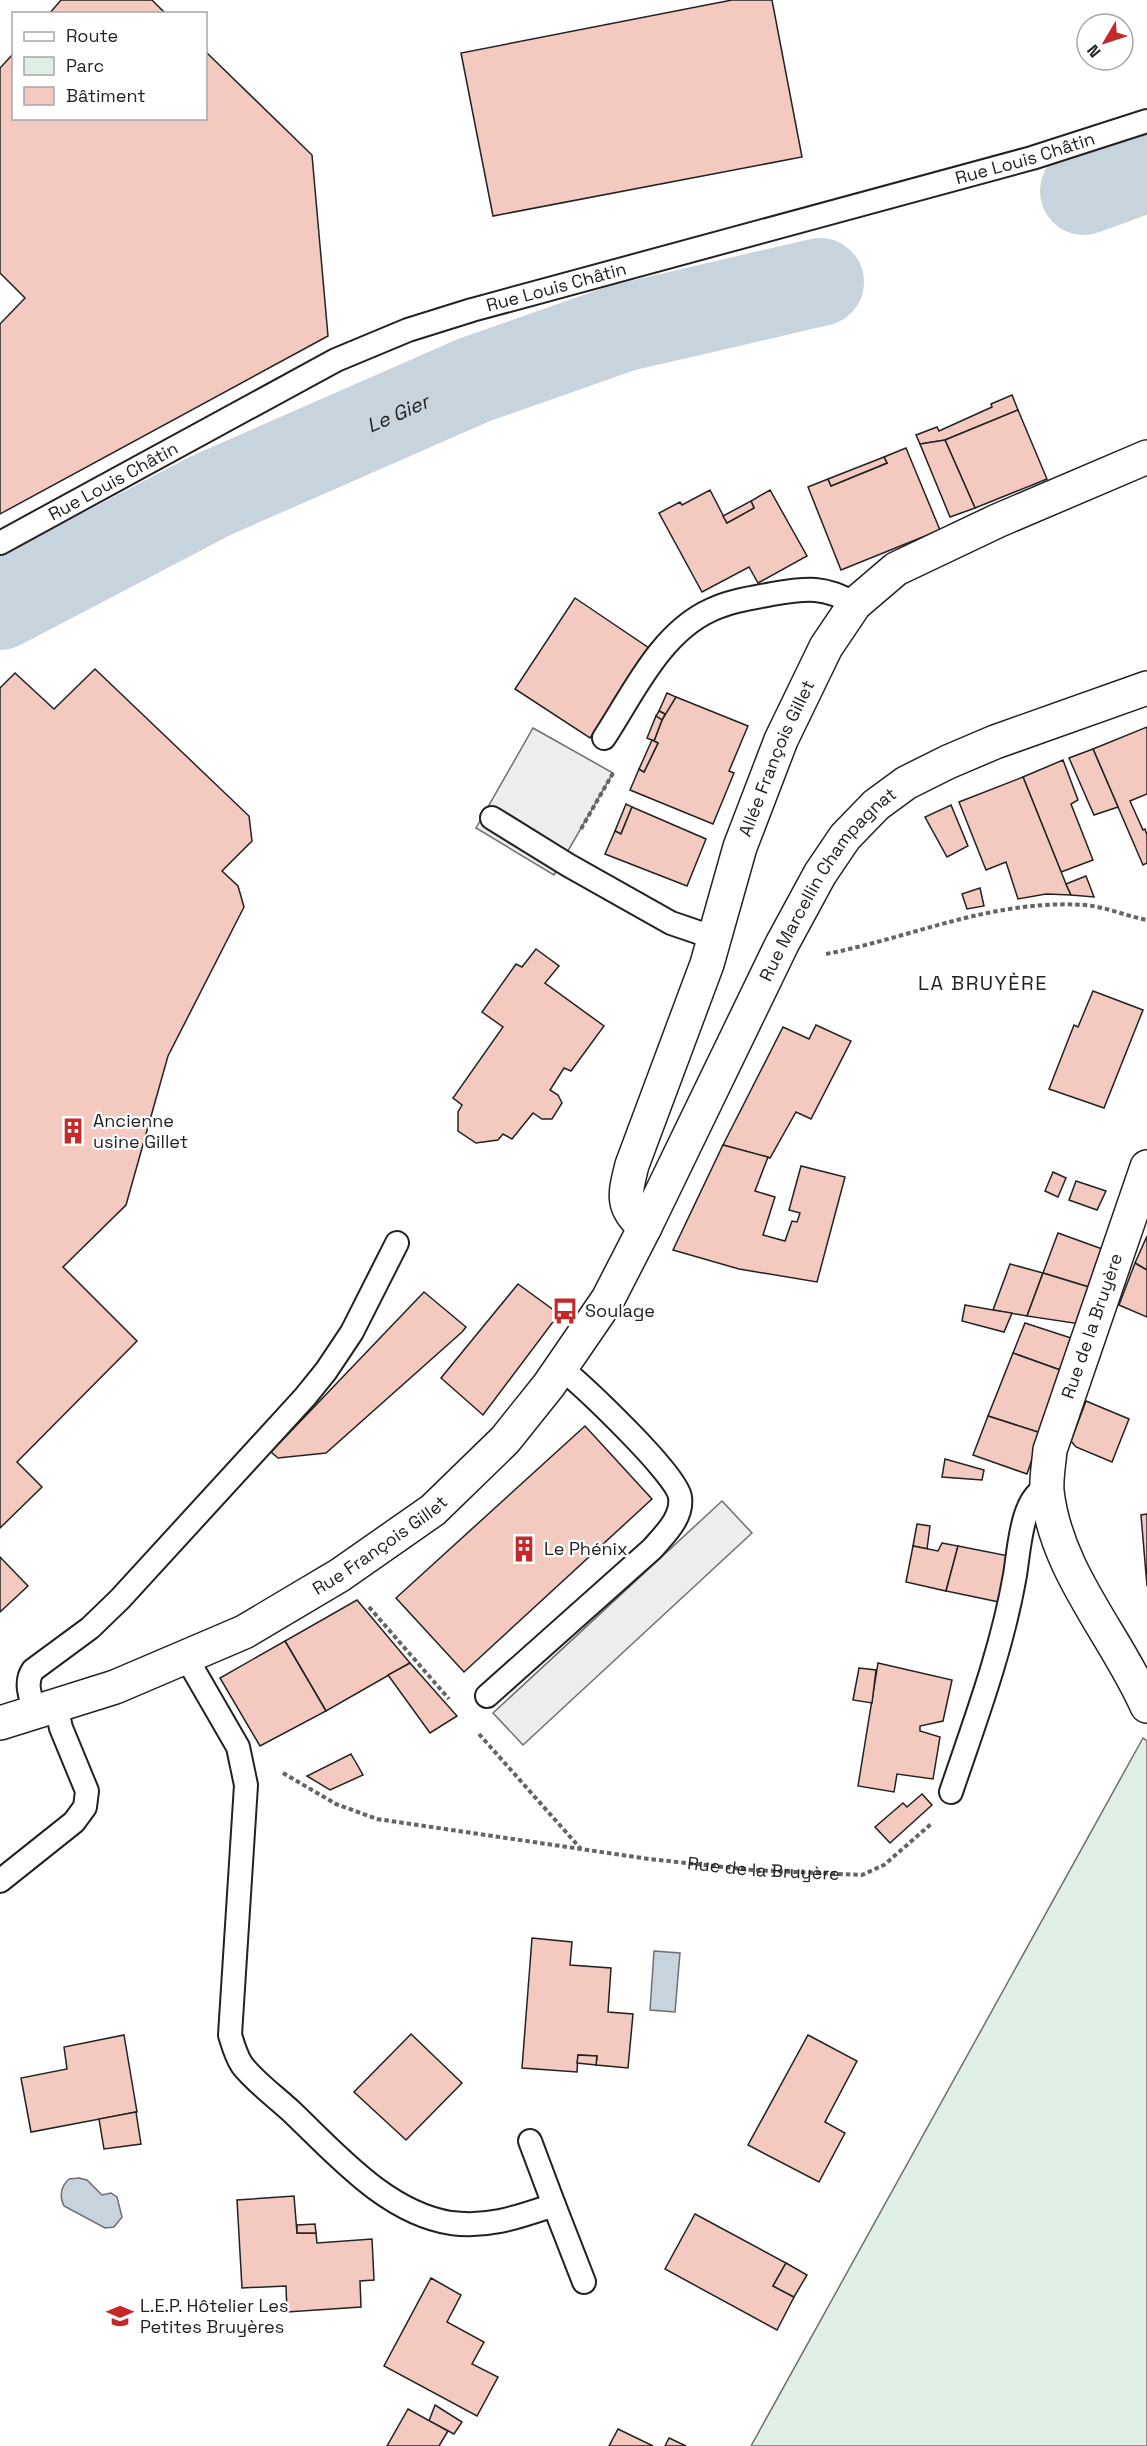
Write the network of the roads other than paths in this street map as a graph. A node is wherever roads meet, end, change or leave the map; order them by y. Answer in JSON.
{"nodes":[{"id":1,"x":1147,"y":121,"type":"edge"},
{"id":2,"x":1147,"y":458,"type":"edge"},
{"id":3,"x":0,"y":543,"type":"edge"},
{"id":4,"x":855,"y":604,"type":"junction"},
{"id":5,"x":1147,"y":688,"type":"edge"},
{"id":6,"x":604,"y":738,"type":"road end"},
{"id":7,"x":492,"y":818,"type":"dead end"},
{"id":8,"x":715,"y":938,"type":"junction"},
{"id":9,"x":1147,"y":1167,"type":"edge"},
{"id":10,"x":645,"y":1227,"type":"junction"},
{"id":11,"x":397,"y":1243,"type":"dead end"},
{"id":12,"x":561,"y":1368,"type":"junction"},
{"id":13,"x":1047,"y":1488,"type":"junction"},
{"id":14,"x":186,"y":1657,"type":"junction"},
{"id":15,"x":487,"y":1696,"type":"dead end"},
{"id":16,"x":1147,"y":1706,"type":"edge"},
{"id":17,"x":46,"y":1709,"type":"junction"},
{"id":18,"x":0,"y":1723,"type":"edge"},
{"id":19,"x":951,"y":1792,"type":"road end"},
{"id":20,"x":0,"y":1881,"type":"edge"},
{"id":21,"x":530,"y":2141,"type":"dead end"},
{"id":22,"x":554,"y":2205,"type":"junction"},
{"id":23,"x":584,"y":2282,"type":"dead end"}],
"edges":[{"from":1,"to":3,"type":"lane","name":"Rue Louis Châtin"},
{"from":2,"to":4,"type":"main road","name":"Allée François Gillet"},
{"from":4,"to":6,"type":"lane"},
{"from":4,"to":8,"type":"main road","name":"Allée François Gillet"},
{"from":5,"to":10,"type":"main road","name":"Rue Marcellin Champagnat"},
{"from":7,"to":8,"type":"lane"},
{"from":8,"to":10,"type":"main road","name":"Allée François Gillet"},
{"from":9,"to":13,"type":"main road","name":"Rue de la Bruyère"},
{"from":10,"to":12,"type":"main road","name":"Rue François Gillet"},
{"from":11,"to":17,"type":"lane"},
{"from":12,"to":14,"type":"main road","name":"Rue François Gillet"},
{"from":12,"to":15,"type":"lane"},
{"from":13,"to":16,"type":"main road","name":"Rue de la Bruyère"},
{"from":13,"to":19,"type":"lane"},
{"from":14,"to":17,"type":"main road","name":"Rue François Gillet"},
{"from":14,"to":22,"type":"lane"},
{"from":17,"to":18,"type":"main road","name":"Rue François Gillet"},
{"from":17,"to":20,"type":"lane"},
{"from":21,"to":22,"type":"lane"},
{"from":22,"to":23,"type":"lane"}]}
